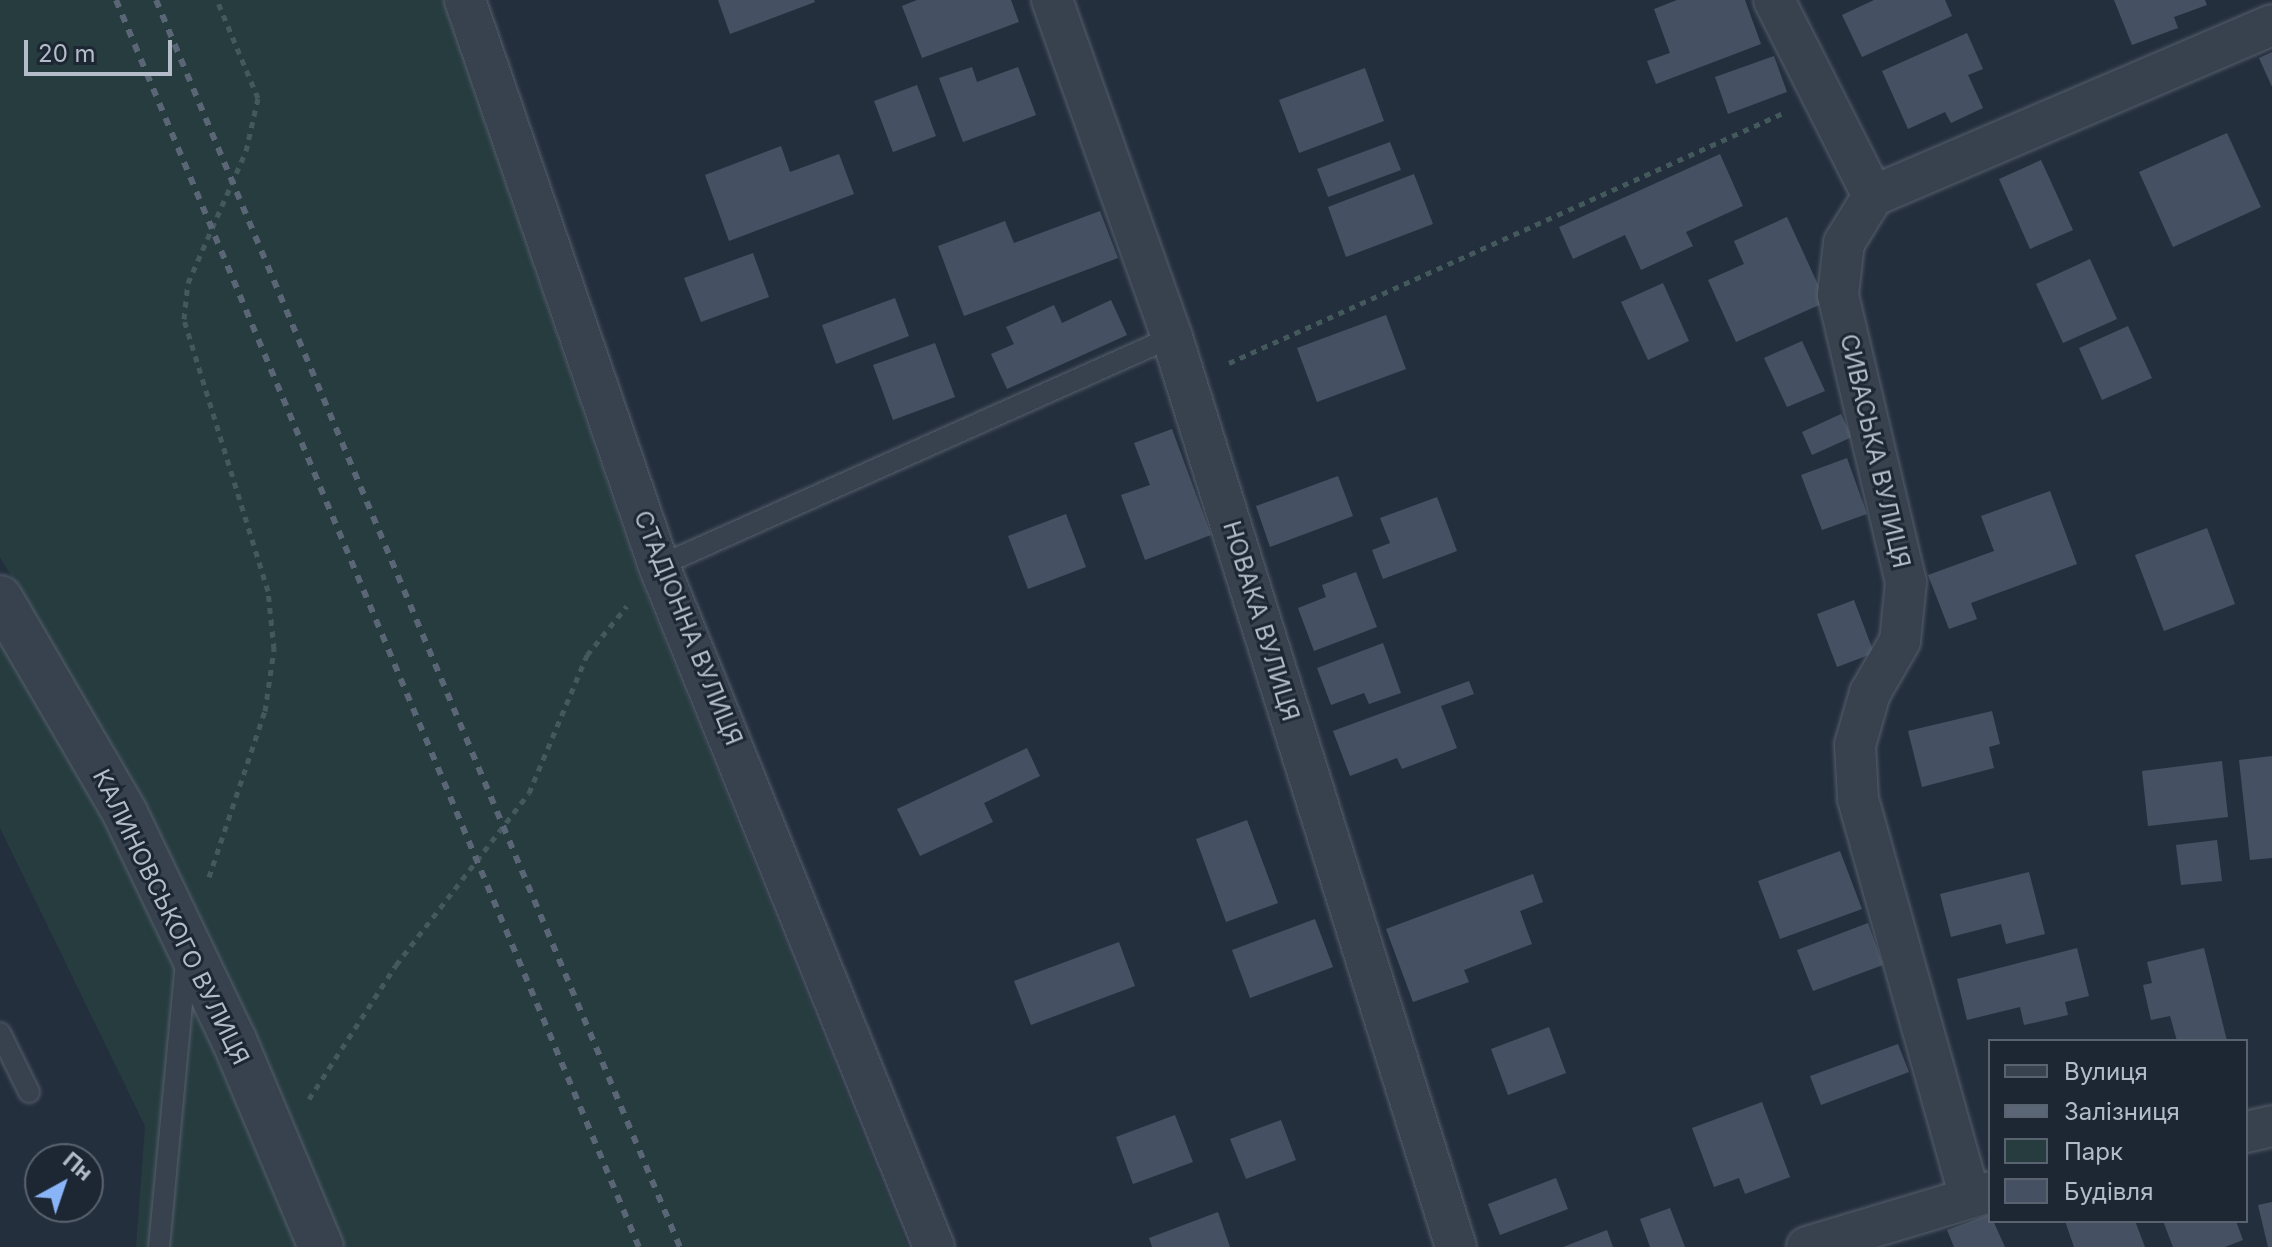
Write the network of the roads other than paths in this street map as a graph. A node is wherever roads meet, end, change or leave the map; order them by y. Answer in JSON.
{"nodes":[{"id":1,"x":465,"y":0,"type":"edge"},
{"id":2,"x":1052,"y":0,"type":"edge"},
{"id":3,"x":1774,"y":0,"type":"edge"},
{"id":4,"x":2272,"y":25,"type":"edge"},
{"id":5,"x":1873,"y":196,"type":"junction"},
{"id":6,"x":1172,"y":337,"type":"junction"},
{"id":7,"x":659,"y":566,"type":"junction"},
{"id":8,"x":7,"y":623,"type":"edge"},
{"id":9,"x":187,"y":942,"type":"junction"},
{"id":10,"x":0,"y":1033,"type":"edge"},
{"id":11,"x":29,"y":1092,"type":"dead end"},
{"id":12,"x":2272,"y":1126,"type":"edge"},
{"id":13,"x":2248,"y":1132,"type":"edge"},
{"id":14,"x":1980,"y":1195,"type":"edge"},
{"id":15,"x":159,"y":1247,"type":"edge"},
{"id":16,"x":321,"y":1247,"type":"edge"},
{"id":17,"x":934,"y":1247,"type":"edge"},
{"id":18,"x":1456,"y":1247,"type":"edge"},
{"id":19,"x":1807,"y":1247,"type":"edge"}],
"edges":[{"from":1,"to":7,"type":"street","name":"СТАДІОННА ВУЛИЦЯ"},
{"from":2,"to":6,"type":"street","name":"НОВАКА ВУЛИЦЯ"},
{"from":3,"to":5,"type":"street"},
{"from":4,"to":5,"type":"street"},
{"from":5,"to":14,"type":"street","name":"СИВАСЬКА ВУЛИЦЯ"},
{"from":6,"to":7,"type":"lane"},
{"from":6,"to":18,"type":"street","name":"НОВАКА ВУЛИЦЯ"},
{"from":7,"to":17,"type":"street","name":"СТАДІОННА ВУЛИЦЯ"},
{"from":8,"to":9,"type":"street","name":"КАЛИНОВСЬКОГО ВУЛИЦЯ"},
{"from":9,"to":15,"type":"lane"},
{"from":9,"to":16,"type":"street","name":"КАЛИНОВСЬКОГО ВУЛИЦЯ"},
{"from":10,"to":11,"type":"lane"},
{"from":12,"to":13,"type":"street"},
{"from":14,"to":19,"type":"street","name":"СИВАСЬКА ВУЛИЦЯ"}]}
